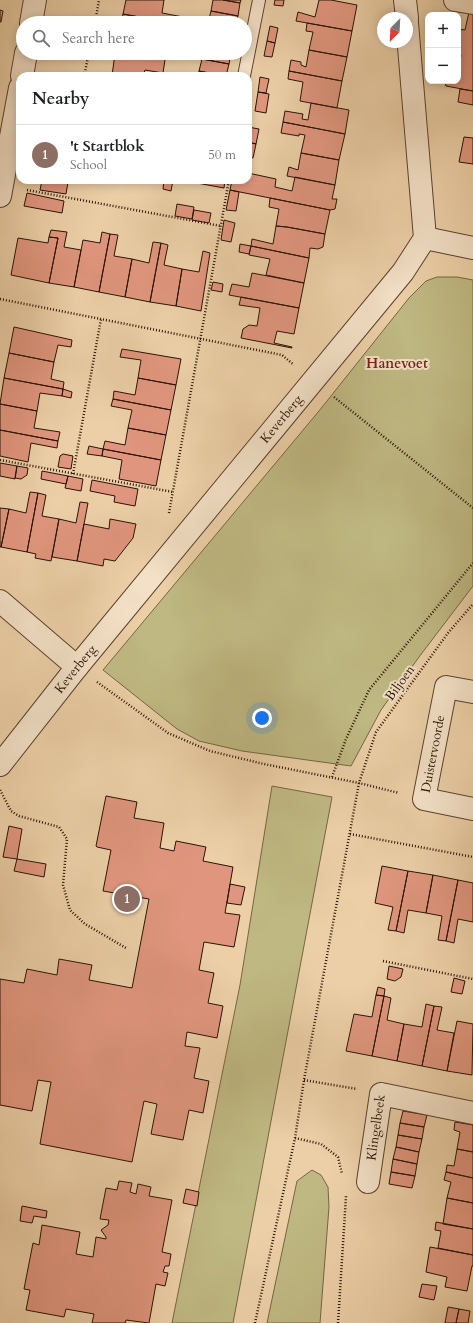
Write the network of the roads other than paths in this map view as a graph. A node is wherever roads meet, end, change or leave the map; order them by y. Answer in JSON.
{"nodes":[{"id":1,"x":35,"y":0,"type":"edge"},
{"id":2,"x":259,"y":0,"type":"edge"},
{"id":3,"x":405,"y":0,"type":"edge"},
{"id":4,"x":455,"y":0,"type":"edge"},
{"id":5,"x":473,"y":3,"type":"edge"},
{"id":6,"x":406,"y":12,"type":"edge"},
{"id":7,"x":32,"y":16,"type":"edge"},
{"id":8,"x":252,"y":35,"type":"edge"},
{"id":9,"x":409,"y":48,"type":"edge"},
{"id":10,"x":25,"y":60,"type":"edge"},
{"id":11,"x":247,"y":60,"type":"edge"},
{"id":12,"x":23,"y":72,"type":"edge"},
{"id":13,"x":245,"y":72,"type":"edge"},
{"id":14,"x":16,"y":109,"type":"edge"},
{"id":15,"x":1,"y":190,"type":"edge"},
{"id":16,"x":425,"y":238,"type":"junction"},
{"id":17,"x":473,"y":248,"type":"edge"},
{"id":18,"x":0,"y":601,"type":"edge"},
{"id":19,"x":77,"y":667,"type":"junction"},
{"id":20,"x":473,"y":692,"type":"edge"},
{"id":21,"x":0,"y":765,"type":"edge"},
{"id":22,"x":473,"y":809,"type":"edge"},
{"id":23,"x":473,"y":1113,"type":"edge"},
{"id":24,"x":368,"y":1182,"type":"dead end"}],
"edges":[{"from":1,"to":7,"type":"street"},
{"from":2,"to":8,"type":"lane"},
{"from":3,"to":6,"type":"street"},
{"from":4,"to":5,"type":"street"},
{"from":9,"to":16,"type":"street"},
{"from":10,"to":12,"type":"street"},
{"from":11,"to":13,"type":"lane"},
{"from":14,"to":15,"type":"street"},
{"from":16,"to":17,"type":"street"},
{"from":16,"to":19,"type":"street","name":"Keverberg"},
{"from":18,"to":19,"type":"street"},
{"from":19,"to":21,"type":"street","name":"Keverberg"},
{"from":20,"to":22,"type":"street","name":"Duistervoorde"},
{"from":23,"to":24,"type":"street","name":"Klingelbeek"}]}
